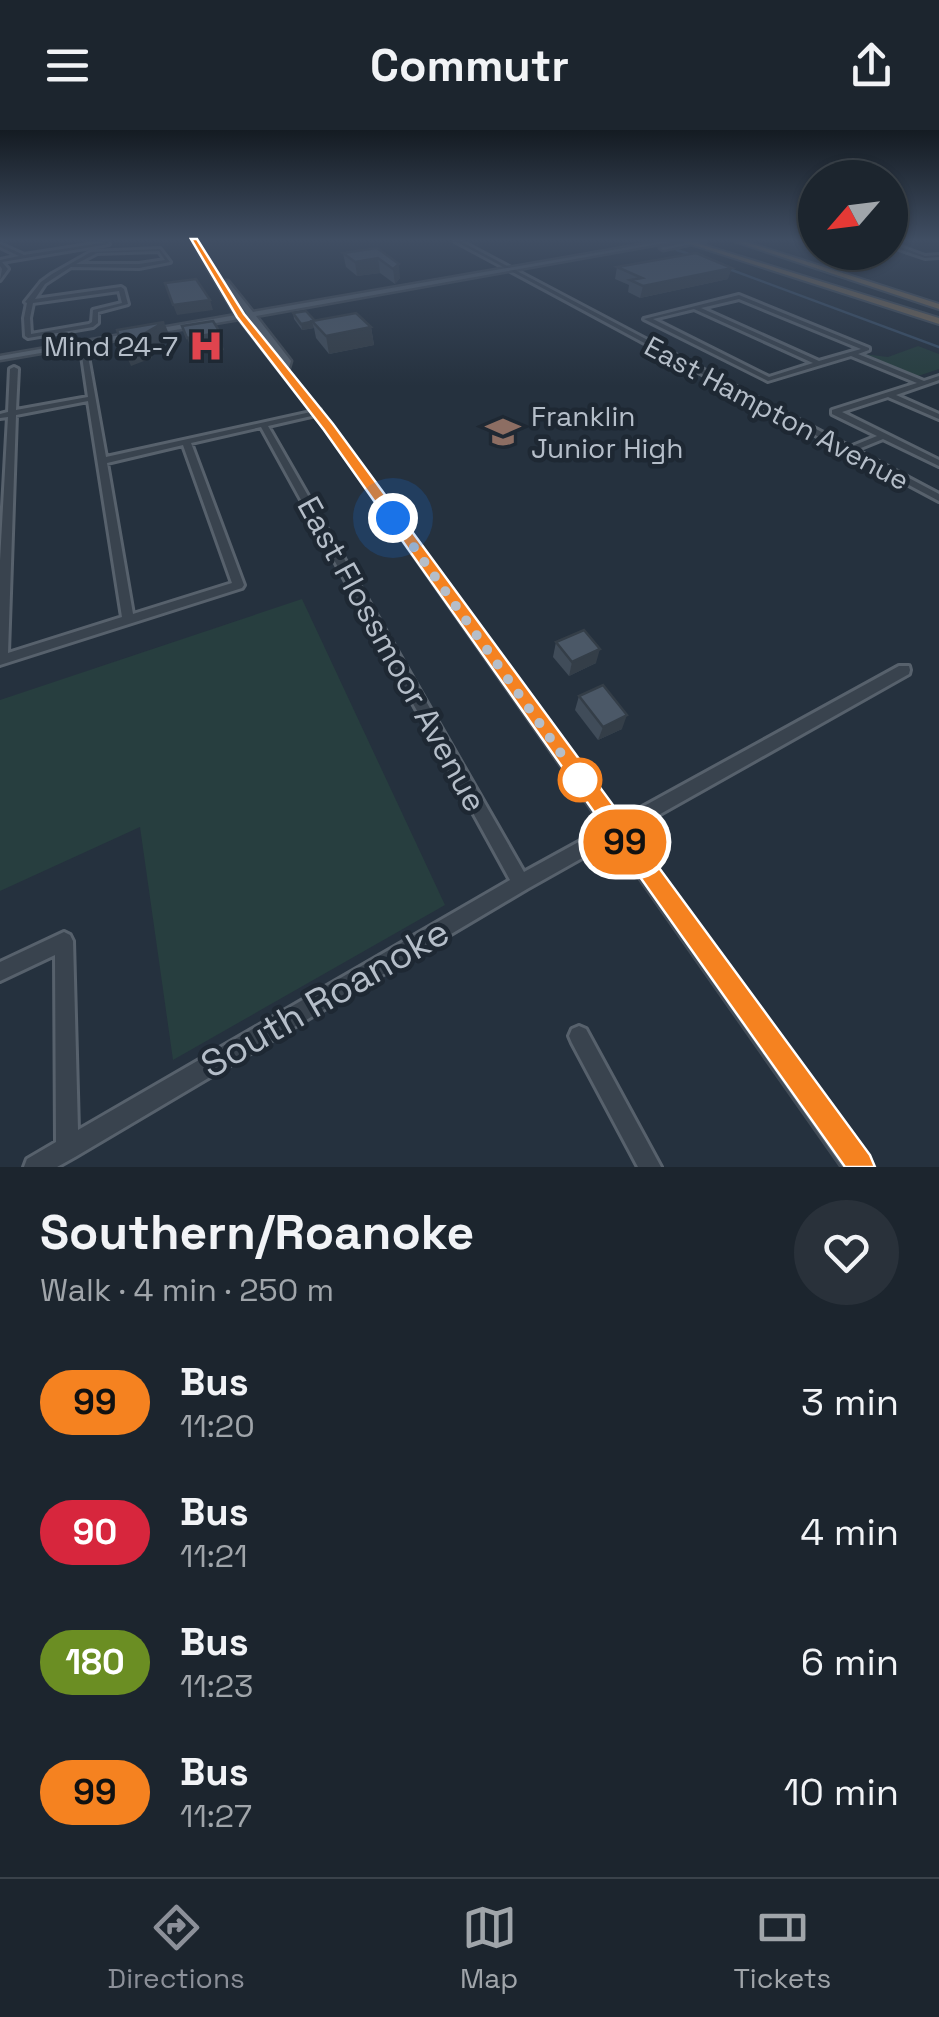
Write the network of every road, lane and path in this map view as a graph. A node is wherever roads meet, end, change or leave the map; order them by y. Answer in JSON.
{"nodes":[{"id":1,"x":37,"y":289,"type":"edge"},
{"id":2,"x":93,"y":289,"type":"edge"},
{"id":3,"x":115,"y":289,"type":"edge"},
{"id":4,"x":119,"y":289,"type":"edge"},
{"id":5,"x":223,"y":289,"type":"edge"},
{"id":6,"x":235,"y":289,"type":"edge"},
{"id":7,"x":400,"y":289,"type":"edge"},
{"id":8,"x":404,"y":289,"type":"edge"},
{"id":9,"x":546,"y":289,"type":"edge"},
{"id":10,"x":845,"y":289,"type":"edge"},
{"id":11,"x":853,"y":289,"type":"edge"},
{"id":12,"x":890,"y":289,"type":"edge"},
{"id":13,"x":897,"y":289,"type":"edge"},
{"id":14,"x":91,"y":292,"type":"junction"},
{"id":15,"x":383,"y":293,"type":"junction"},
{"id":16,"x":28,"y":302,"type":"junction"},
{"id":17,"x":939,"y":305,"type":"edge"},
{"id":18,"x":694,"y":307,"type":"junction"},
{"id":19,"x":255,"y":315,"type":"junction"},
{"id":20,"x":242,"y":317,"type":"junction"},
{"id":21,"x":939,"y":319,"type":"edge"},
{"id":22,"x":71,"y":330,"type":"junction"},
{"id":23,"x":674,"y":332,"type":"junction"},
{"id":24,"x":640,"y":340,"type":"junction"},
{"id":25,"x":72,"y":346,"type":"junction"},
{"id":26,"x":852,"y":354,"type":"junction"},
{"id":27,"x":85,"y":356,"type":"dead end"},
{"id":28,"x":0,"y":358,"type":"edge"},
{"id":29,"x":820,"y":364,"type":"junction"},
{"id":30,"x":285,"y":369,"type":"junction"},
{"id":31,"x":14,"y":370,"type":"dead end"},
{"id":32,"x":937,"y":378,"type":"edge"},
{"id":33,"x":921,"y":382,"type":"junction"},
{"id":34,"x":888,"y":394,"type":"junction"},
{"id":35,"x":92,"y":398,"type":"junction"},
{"id":36,"x":317,"y":412,"type":"junction"},
{"id":37,"x":14,"y":414,"type":"junction"},
{"id":38,"x":0,"y":416,"type":"edge"},
{"id":39,"x":939,"y":417,"type":"edge"},
{"id":40,"x":263,"y":424,"type":"junction"},
{"id":41,"x":883,"y":436,"type":"junction"},
{"id":42,"x":186,"y":442,"type":"junction"},
{"id":43,"x":846,"y":451,"type":"junction"},
{"id":44,"x":102,"y":461,"type":"junction"},
{"id":45,"x":939,"y":464,"type":"edge"},
{"id":46,"x":939,"y":498,"type":"edge"},
{"id":47,"x":128,"y":620,"type":"junction"},
{"id":48,"x":1,"y":660,"type":"edge"},
{"id":49,"x":904,"y":670,"type":"dead end"},
{"id":50,"x":616,"y":830,"type":"junction"},
{"id":51,"x":522,"y":884,"type":"junction"},
{"id":52,"x":0,"y":972,"type":"edge"},
{"id":53,"x":579,"y":1036,"type":"dead end"},
{"id":54,"x":67,"y":1148,"type":"junction"},
{"id":55,"x":35,"y":1167,"type":"edge"},
{"id":56,"x":650,"y":1167,"type":"edge"},
{"id":57,"x":858,"y":1167,"type":"edge"}],
"edges":[{"from":1,"to":16,"type":"street"},
{"from":2,"to":14,"type":"street"},
{"from":3,"to":14,"type":"street"},
{"from":4,"to":22,"type":"street"},
{"from":5,"to":20,"type":"main road"},
{"from":6,"to":19,"type":"main road"},
{"from":7,"to":15,"type":"main road"},
{"from":8,"to":15,"type":"main road"},
{"from":9,"to":24,"type":"street","name":"East Hampton Avenue"},
{"from":10,"to":21,"type":"highway"},
{"from":11,"to":21,"type":"highway"},
{"from":12,"to":17,"type":"highway"},
{"from":13,"to":17,"type":"highway"},
{"from":14,"to":16,"type":"street"},
{"from":15,"to":19,"type":"main road"},
{"from":15,"to":19,"type":"main road"},
{"from":16,"to":22,"type":"street"},
{"from":18,"to":23,"type":"street"},
{"from":18,"to":26,"type":"street"},
{"from":18,"to":29,"type":"street"},
{"from":19,"to":20,"type":"main road"},
{"from":19,"to":30,"type":"main road"},
{"from":20,"to":25,"type":"main road"},
{"from":20,"to":30,"type":"main road"},
{"from":22,"to":25,"type":"street"},
{"from":23,"to":24,"type":"street"},
{"from":23,"to":29,"type":"street"},
{"from":24,"to":43,"type":"street","name":"East Hampton Avenue"},
{"from":25,"to":28,"type":"main road"},
{"from":26,"to":29,"type":"street"},
{"from":26,"to":33,"type":"street"},
{"from":27,"to":35,"type":"street"},
{"from":30,"to":36,"type":"main road"},
{"from":31,"to":37,"type":"street"},
{"from":32,"to":33,"type":"street"},
{"from":33,"to":34,"type":"street"},
{"from":34,"to":39,"type":"street"},
{"from":34,"to":41,"type":"street"},
{"from":35,"to":37,"type":"street"},
{"from":35,"to":44,"type":"street"},
{"from":36,"to":40,"type":"street"},
{"from":36,"to":50,"type":"main road"},
{"from":37,"to":38,"type":"street"},
{"from":37,"to":48,"type":"street"},
{"from":40,"to":42,"type":"street"},
{"from":40,"to":51,"type":"street","name":"East Flossmoor Avenue"},
{"from":41,"to":43,"type":"street"},
{"from":41,"to":45,"type":"street"},
{"from":42,"to":44,"type":"street"},
{"from":42,"to":47,"type":"street"},
{"from":43,"to":46,"type":"street","name":"East Hampton Avenue"},
{"from":44,"to":47,"type":"street"},
{"from":47,"to":48,"type":"street"},
{"from":49,"to":50,"type":"street","name":"South Roanoke"},
{"from":50,"to":51,"type":"street","name":"South Roanoke"},
{"from":50,"to":57,"type":"main road"},
{"from":51,"to":54,"type":"street","name":"South Roanoke"},
{"from":52,"to":54,"type":"street"},
{"from":53,"to":56,"type":"street"},
{"from":54,"to":55,"type":"street","name":"South Roanoke"}]}
